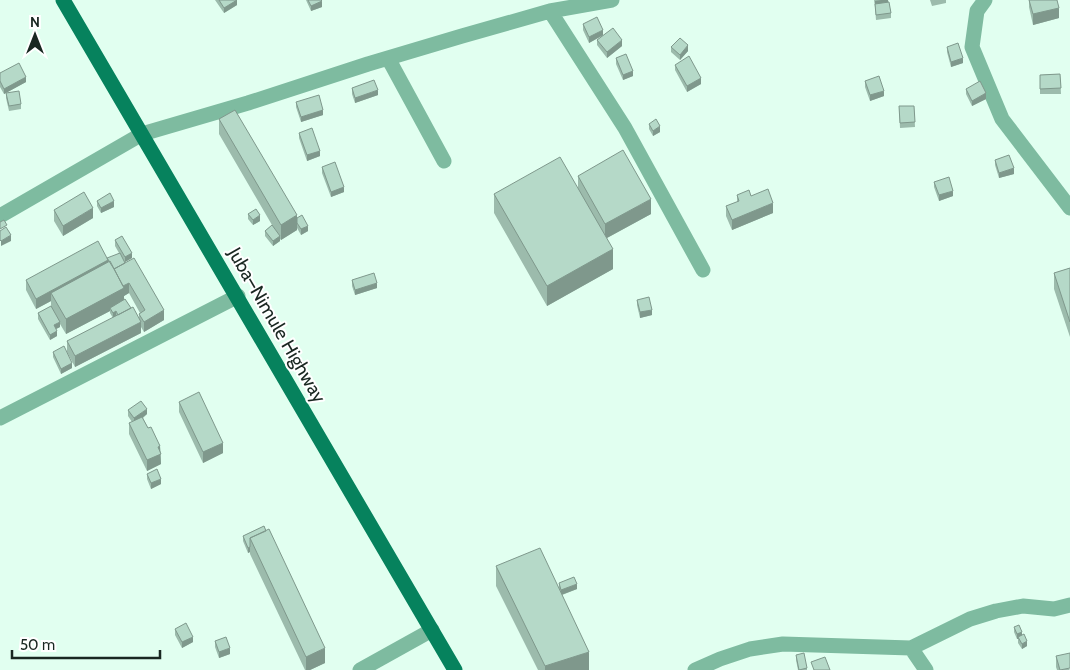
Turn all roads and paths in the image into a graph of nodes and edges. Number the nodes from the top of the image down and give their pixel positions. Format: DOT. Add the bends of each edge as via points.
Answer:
graph roads {
  1 [pos="64,0"];
  2 [pos="612,0"];
  3 [pos="985,0"];
  4 [pos="550,12"];
  5 [pos="388,58"];
  6 [pos="142,134"];
  7 [pos="444,162"];
  8 [pos="1070,208"];
  9 [pos="0,216"];
  10 [pos="703,270"];
  11 [pos="238,296"];
  12 [pos="0,418"];
  13 [pos="1070,605"];
  14 [pos="432,630"];
  15 [pos="911,648"];
  16 [pos="360,670"];
  17 [pos="455,670"];
  18 [pos="695,670"];
  19 [pos="926,670"];
  1 -- 6 [label="main road, Juba–Nimule Highway"];
  2 -- 4 [label="street"];
  3 -- 8 [label="street" via="977,11 972,47 1002,119"];
  4 -- 5 [label="street"];
  4 -- 10 [label="street" via="625,128"];
  5 -- 6 [label="street"];
  5 -- 7 [label="street"];
  6 -- 9 [label="street"];
  6 -- 11 [label="main road, Juba–Nimule Highway"];
  11 -- 12 [label="street"];
  11 -- 14 [label="main road, Juba–Nimule Highway"];
  13 -- 15 [label="street" via="1054,609 1023,606 996,611 970,619"];
  14 -- 16 [label="street"];
  14 -- 17 [label="main road, Juba–Nimule Highway"];
  15 -- 18 [label="street" via="783,644 750,649"];
  15 -- 19 [label="street"];
}
